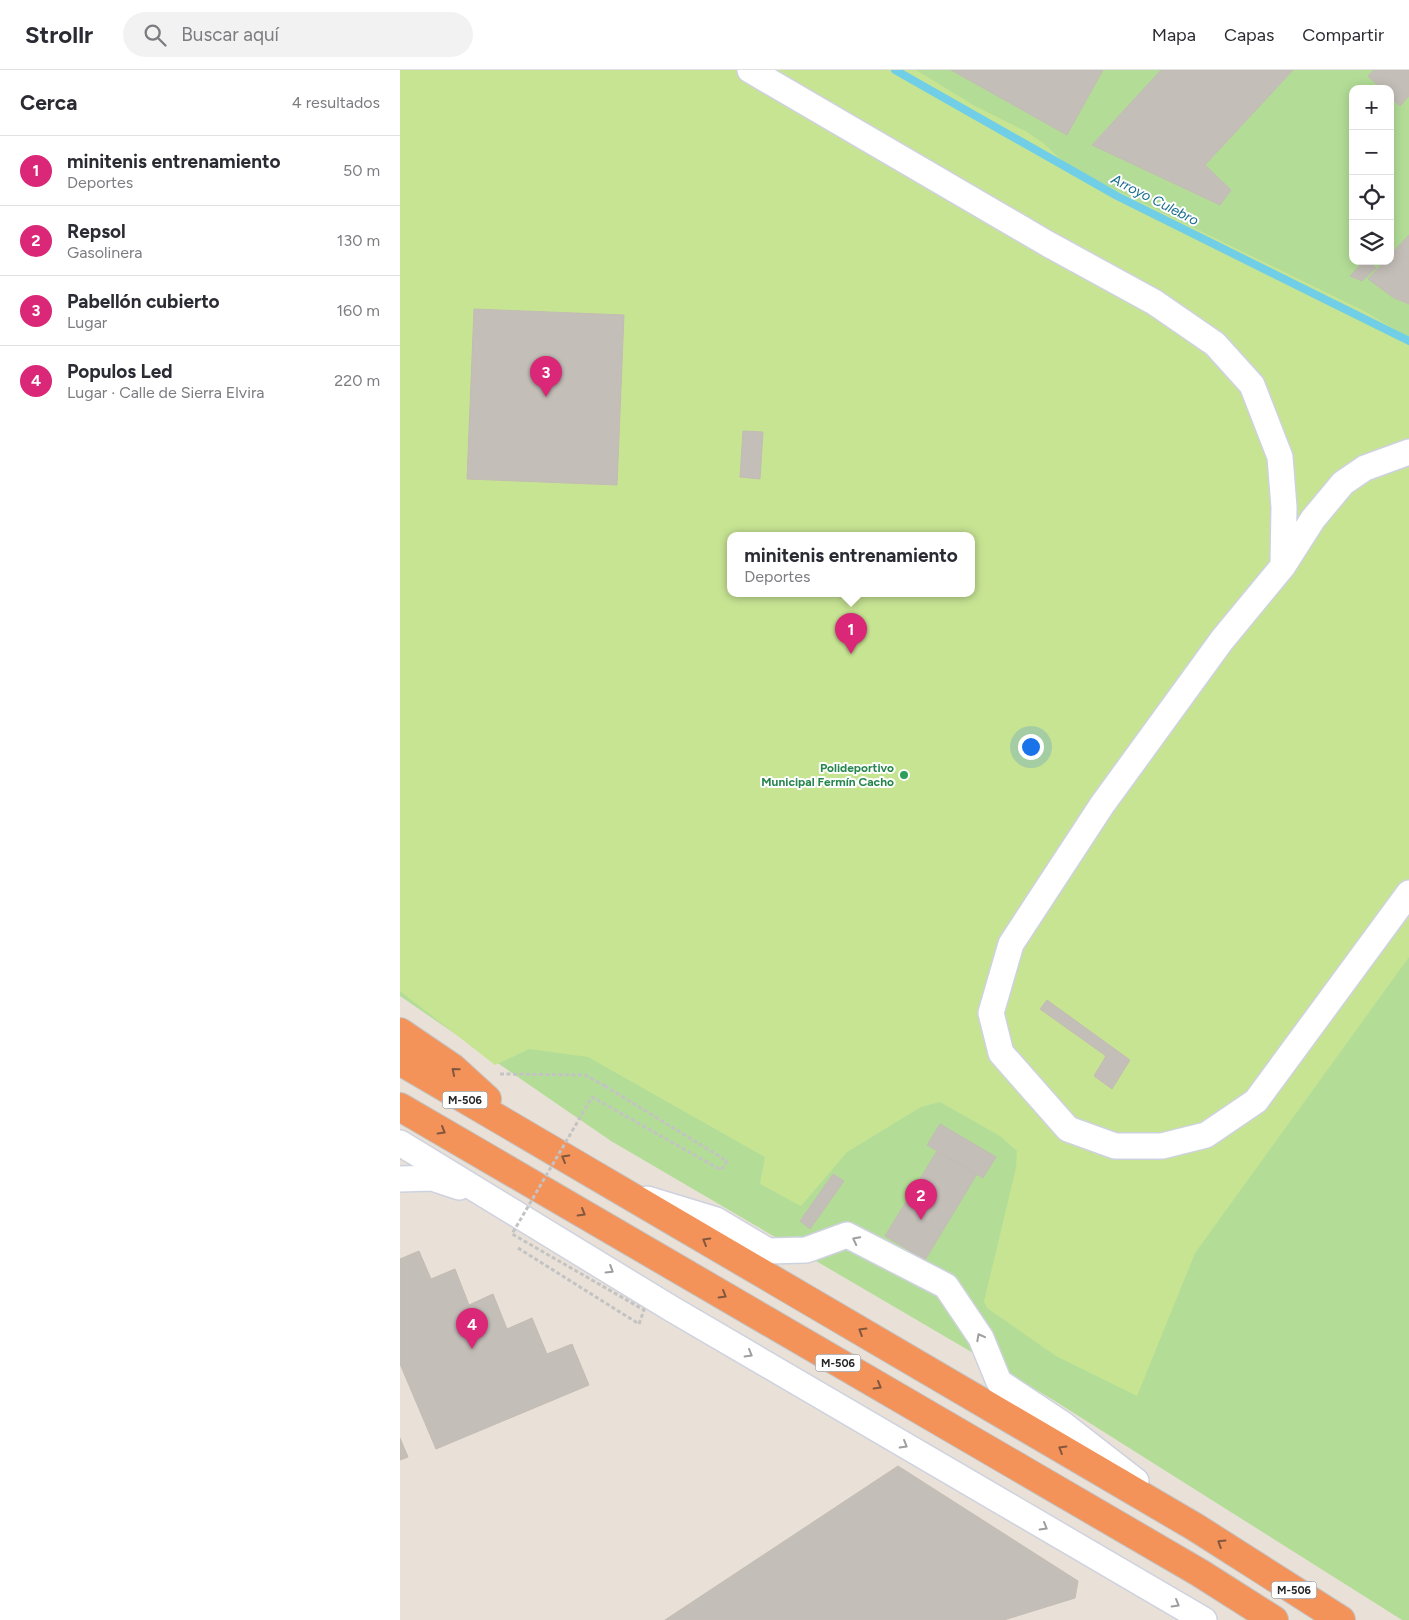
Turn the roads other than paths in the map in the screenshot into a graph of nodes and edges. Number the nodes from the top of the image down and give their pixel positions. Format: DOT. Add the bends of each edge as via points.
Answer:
graph roads {
  1 [pos="750,70"];
  2 [pos="1409,452"];
  3 [pos="1283,566"];
  4 [pos="1409,894"];
  5 [pos="400,1032"];
  6 [pos="400,1061"];
  7 [pos="400,1107"];
  8 [pos="531,1138"];
  9 [pos="400,1143"];
  10 [pos="400,1179"];
  11 [pos="622,1192"];
  12 [pos="494,1198"];
  13 [pos="1195,1527"];
  14 [pos="1204,1620"];
  15 [pos="1274,1620"];
  16 [pos="1341,1620"];
  1 -- 3 [label="street" via="1154,302 1215,344 1252,385 1280,457 1284,508"];
  2 -- 3 [label="street" via="1365,468 1343,483 1313,519"];
  3 -- 4 [label="street" via="1222,640 1108,798 1011,944 991,1013 1001,1053 1068,1129 1115,1146 1162,1146 1206,1135 1256,1101"];
  8 -- 5 [label="highway, one-way" via="452,1068"];
  6 -- 8 [label="highway, M-506"];
  7 -- 15 [label="highway, M-506, one-way" via="1200,1573"];
  11 -- 8 [label="highway, M-506, one-way"];
  9 -- 12 [label="street"];
  10 -- 12 [label="street" via="432,1178"];
  13 -- 11 [label="highway, M-506, one-way"];
  13 -- 11 [label="street, one-way" via="1064,1425 999,1382 981,1338 946,1286 847,1235 806,1250 768,1251 716,1220"];
  12 -- 14 [label="street, one-way" via="672,1309"];
  16 -- 13 [label="highway, M-506, one-way"];
}
